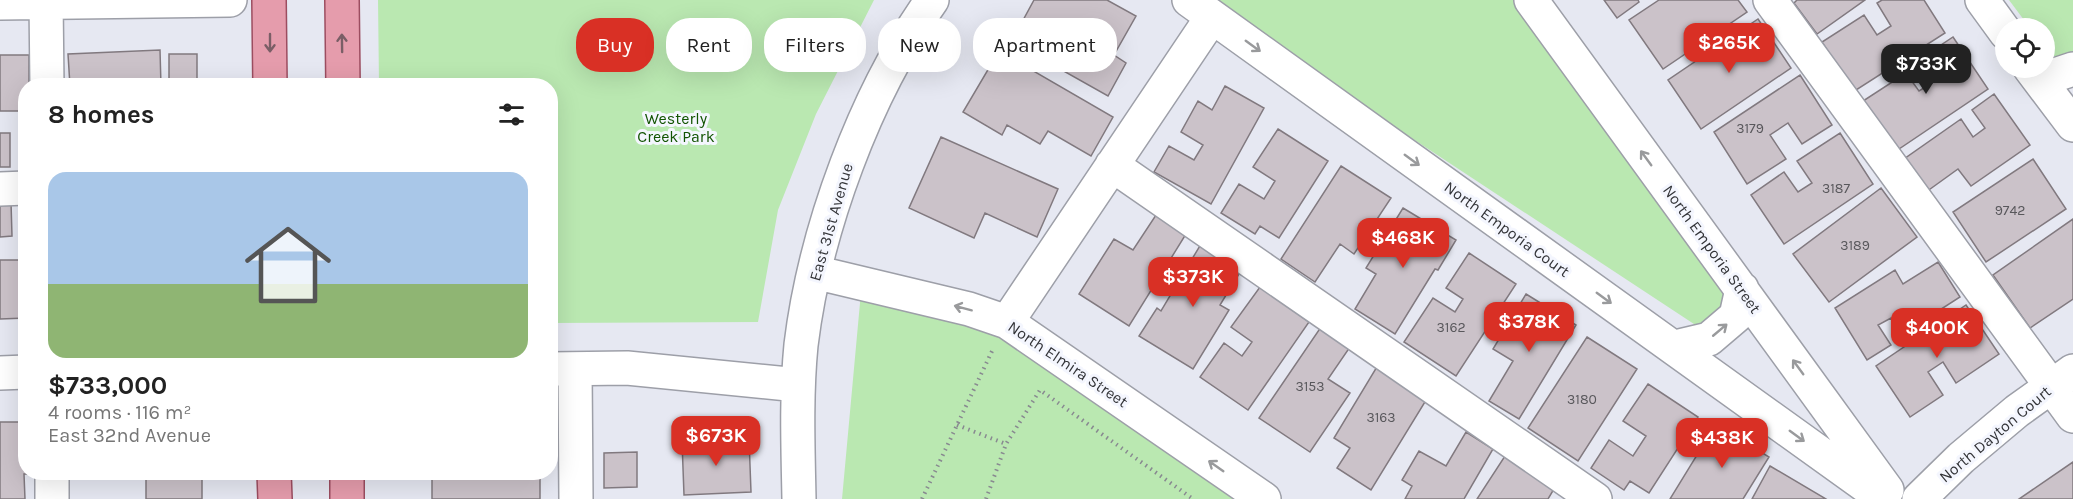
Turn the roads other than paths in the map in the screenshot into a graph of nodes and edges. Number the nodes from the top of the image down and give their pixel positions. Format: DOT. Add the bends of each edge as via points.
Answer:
graph roads {
  1 [pos="230,0"];
  2 [pos="269,0"];
  3 [pos="342,0"];
  4 [pos="932,0"];
  5 [pos="1531,0"];
  6 [pos="1770,0"];
  7 [pos="1982,0"];
  8 [pos="46,1"];
  9 [pos="0,3"];
  10 [pos="1201,8"];
  11 [pos="1995,18"];
  12 [pos="2073,69"];
  13 [pos="2055,71"];
  14 [pos="47,78"];
  15 [pos="270,78"];
  16 [pos="343,78"];
  17 [pos="2038,78"];
  18 [pos="2073,125"];
  19 [pos="1112,165"];
  20 [pos="18,188"];
  21 [pos="0,189"];
  22 [pos="814,272"];
  23 [pos="1742,289"];
  24 [pos="1007,322"];
  25 [pos="1675,347"];
  26 [pos="563,369"];
  27 [pos="18,372"];
  28 [pos="0,373"];
  29 [pos="2062,379"];
  30 [pos="798,385"];
  31 [pos="1827,406"];
  32 [pos="2073,416"];
  33 [pos="1828,458"];
  34 [pos="51,480"];
  35 [pos="274,480"];
  36 [pos="347,480"];
  37 [pos="52,499"];
  38 [pos="275,499"];
  39 [pos="347,499"];
  40 [pos="576,499"];
  41 [pos="799,499"];
  42 [pos="1264,499"];
  43 [pos="1595,499"];
  44 [pos="1884,499"];
  45 [pos="1894,499"];
  46 [pos="1919,499"];
  1 -- 8 [label="street"];
  2 -- 15 [label="main road, one-way"];
  16 -- 3 [label="main road, one-way"];
  4 -- 22 [label="street, East 31st Avenue" via="880,89 850,154"];
  23 -- 5 [label="street, North Emporia Street, one-way"];
  6 -- 29 [label="street"];
  7 -- 11 [label="street"];
  8 -- 9 [label="street"];
  8 -- 14 [label="street"];
  10 -- 19 [label="street"];
  10 -- 25 [label="street, North Emporia Court, one-way"];
  12 -- 13 [label="street"];
  17 -- 18 [label="street"];
  19 -- 24 [label="street"];
  19 -- 43 [label="street"];
  20 -- 21 [label="street"];
  24 -- 22 [label="street, North Elmira Street, one-way" via="969,309"];
  22 -- 30 [label="street, East 31st Avenue"];
  25 -- 23 [label="street, one-way" via="1709,339 1736,316"];
  31 -- 23 [label="street, North Emporia Street, one-way"];
  42 -- 24 [label="street, North Elmira Street, one-way"];
  25 -- 33 [label="street, North Emporia Court, one-way"];
  26 -- 30 [label="street" via="627,368"];
  26 -- 40 [label="street"];
  27 -- 28 [label="street"];
  29 -- 32 [label="street"];
  29 -- 46 [label="street, North Dayton Court" via="2017,411"];
  30 -- 41 [label="street, East 31st Avenue"];
  31 -- 33 [label="street"];
  31 -- 45 [label="street, North Emporia Street"];
  33 -- 44 [label="street, North Emporia Court"];
  34 -- 37 [label="street"];
  35 -- 38 [label="main road"];
  36 -- 39 [label="main road"];
}
